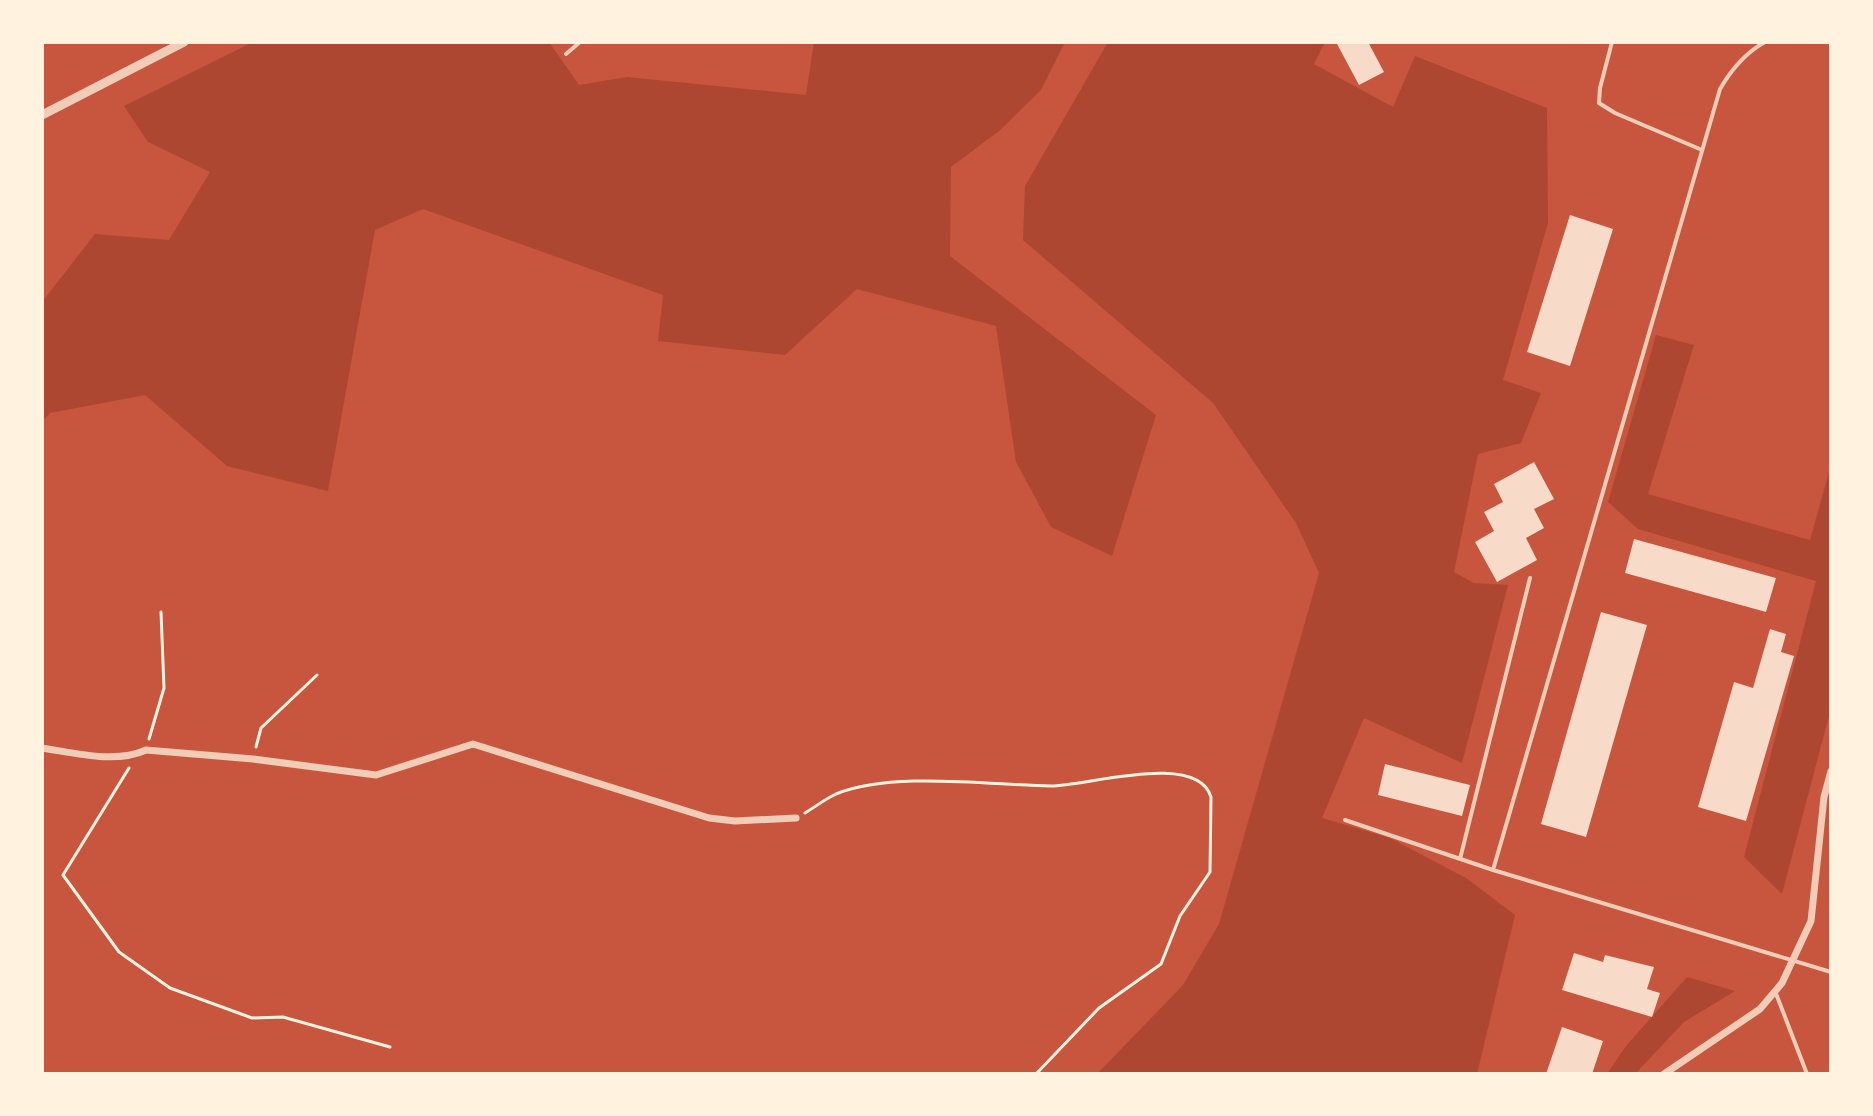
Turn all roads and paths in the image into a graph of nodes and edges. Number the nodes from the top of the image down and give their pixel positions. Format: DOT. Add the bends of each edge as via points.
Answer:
graph roads {
  1 [pos="580,42"];
  2 [pos="1612,42"];
  3 [pos="1765,42"];
  4 [pos="180,43"];
  5 [pos="566,54"];
  6 [pos="42,115"];
  7 [pos="1702,150"];
  8 [pos="1530,578"];
  9 [pos="161,612"];
  10 [pos="317,675"];
  11 [pos="42,748"];
  12 [pos="146,750"];
  13 [pos="137,754"];
  14 [pos="253,759"];
  15 [pos="1831,771"];
  16 [pos="796,818"];
  17 [pos="1345,820"];
  18 [pos="1460,859"];
  19 [pos="1493,870"];
  20 [pos="1793,961"];
  21 [pos="1831,972"];
  22 [pos="1775,991"];
  23 [pos="390,1047"];
  24 [pos="1036,1074"];
  25 [pos="1664,1074"];
  26 [pos="1807,1074"];
  1 -- 5 [label="lane"];
  2 -- 7 [label="lane" via="1599,103"];
  3 -- 7 [label="lane" via="1732,69 1720,89"];
  4 -- 6 [label="street"];
  7 -- 19 [label="lane"];
  8 -- 18 [label="lane"];
  9 -- 12 [label="path" via="164,688"];
  10 -- 14 [label="path" via="261,728"];
  11 -- 13 [label="street" via="105,757"];
  12 -- 13 [label="street"];
  12 -- 14 [label="street"];
  13 -- 23 [label="path" via="63,875 119,952 170,988 252,1018 283,1017"];
  14 -- 16 [label="street" via="376,775 473,744 709,818"];
  15 -- 20 [label="street" via="1811,921"];
  16 -- 24 [label="path" via="836,794 898,783 1052,786 1125,774 1199,779 1208,787 1210,872 1180,916 1161,964 1099,1008"];
  17 -- 18 [label="lane"];
  18 -- 19 [label="lane"];
  19 -- 20 [label="lane"];
  20 -- 21 [label="lane"];
  20 -- 22 [label="street"];
  22 -- 25 [label="street" via="1760,1009"];
  22 -- 26 [label="lane"];
}
